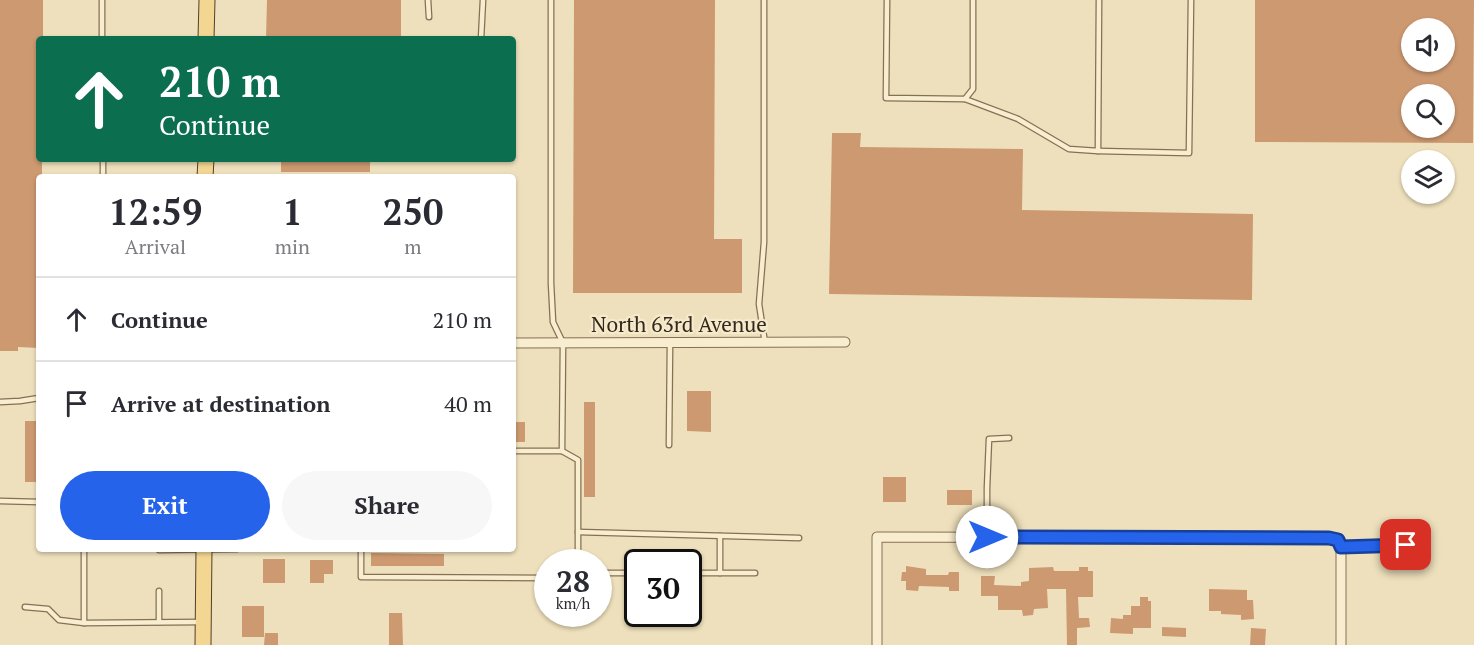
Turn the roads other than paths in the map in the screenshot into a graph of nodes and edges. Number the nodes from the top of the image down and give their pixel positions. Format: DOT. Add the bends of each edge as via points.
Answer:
graph roads {
  1 [pos="102,0"];
  2 [pos="207,0"];
  3 [pos="428,0"];
  4 [pos="483,0"];
  5 [pos="551,0"];
  6 [pos="764,0"];
  7 [pos="887,0"];
  8 [pos="973,0"];
  9 [pos="1098,0"];
  10 [pos="1191,0"];
  11 [pos="429,17"];
  12 [pos="102,36"];
  13 [pos="206,36"];
  14 [pos="482,36"];
  15 [pos="965,99"];
  16 [pos="1098,151"];
  17 [pos="844,342"];
  18 [pos="516,343"];
  19 [pos="563,343"];
  20 [pos="765,343"];
  21 [pos="670,344"];
  22 [pos="36,398"];
  23 [pos="0,402"];
  24 [pos="1009,438"];
  25 [pos="669,445"];
  26 [pos="562,451"];
  27 [pos="516,452"];
  28 [pos="0,501"];
  29 [pos="36,502"];
  30 [pos="578,531"];
  31 [pos="720,536"];
  32 [pos="987,537"];
  33 [pos="799,538"];
  34 [pos="1340,543"];
  35 [pos="1423,545"];
  36 [pos="578,549"];
  37 [pos="84,552"];
  38 [pos="204,552"];
  39 [pos="361,552"];
  40 [pos="702,573"];
  41 [pos="720,573"];
  42 [pos="755,573"];
  43 [pos="534,578"];
  44 [pos="159,591"];
  45 [pos="26,607"];
  46 [pos="159,622"];
  47 [pos="203,622"];
  48 [pos="84,623"];
  49 [pos="203,645"];
  50 [pos="877,645"];
  51 [pos="1341,645"];
  1 -- 12 [label="lane"];
  2 -- 13 [label="main road"];
  3 -- 11 [label="lane"];
  4 -- 14 [label="lane"];
  5 -- 19 [label="lane" via="551,283 553,322"];
  6 -- 20 [label="lane" via="764,242 759,304"];
  7 -- 15 [label="lane" via="886,98"];
  8 -- 15 [label="lane" via="973,89"];
  9 -- 16 [label="lane"];
  10 -- 16 [label="lane" via="1189,153"];
  15 -- 16 [label="lane" via="1018,119 1069,149"];
  17 -- 20 [label="street, North 63rd Avenue"];
  18 -- 19 [label="street, North 63rd Avenue"];
  19 -- 21 [label="street, North 63rd Avenue"];
  19 -- 26 [label="lane"];
  20 -- 21 [label="street, North 63rd Avenue"];
  21 -- 25 [label="lane"];
  22 -- 23 [label="lane"];
  24 -- 32 [label="lane" via="989,439"];
  26 -- 27 [label="lane"];
  26 -- 30 [label="lane" via="578,460"];
  28 -- 29 [label="lane"];
  30 -- 31 [label="lane"];
  30 -- 36 [label="lane"];
  31 -- 33 [label="lane"];
  31 -- 41 [label="lane"];
  32 -- 34 [label="street" via="1329,538"];
  32 -- 50 [label="street" via="877,537"];
  34 -- 35 [label="lane"];
  34 -- 51 [label="street"];
  37 -- 48 [label="lane"];
  38 -- 47 [label="main road"];
  39 -- 43 [label="lane" via="361,577"];
  40 -- 41 [label="lane"];
  41 -- 42 [label="lane"];
  44 -- 46 [label="lane"];
  45 -- 48 [label="lane" via="48,609 59,621"];
  46 -- 47 [label="lane"];
  46 -- 48 [label="lane"];
  47 -- 49 [label="main road"];
}
